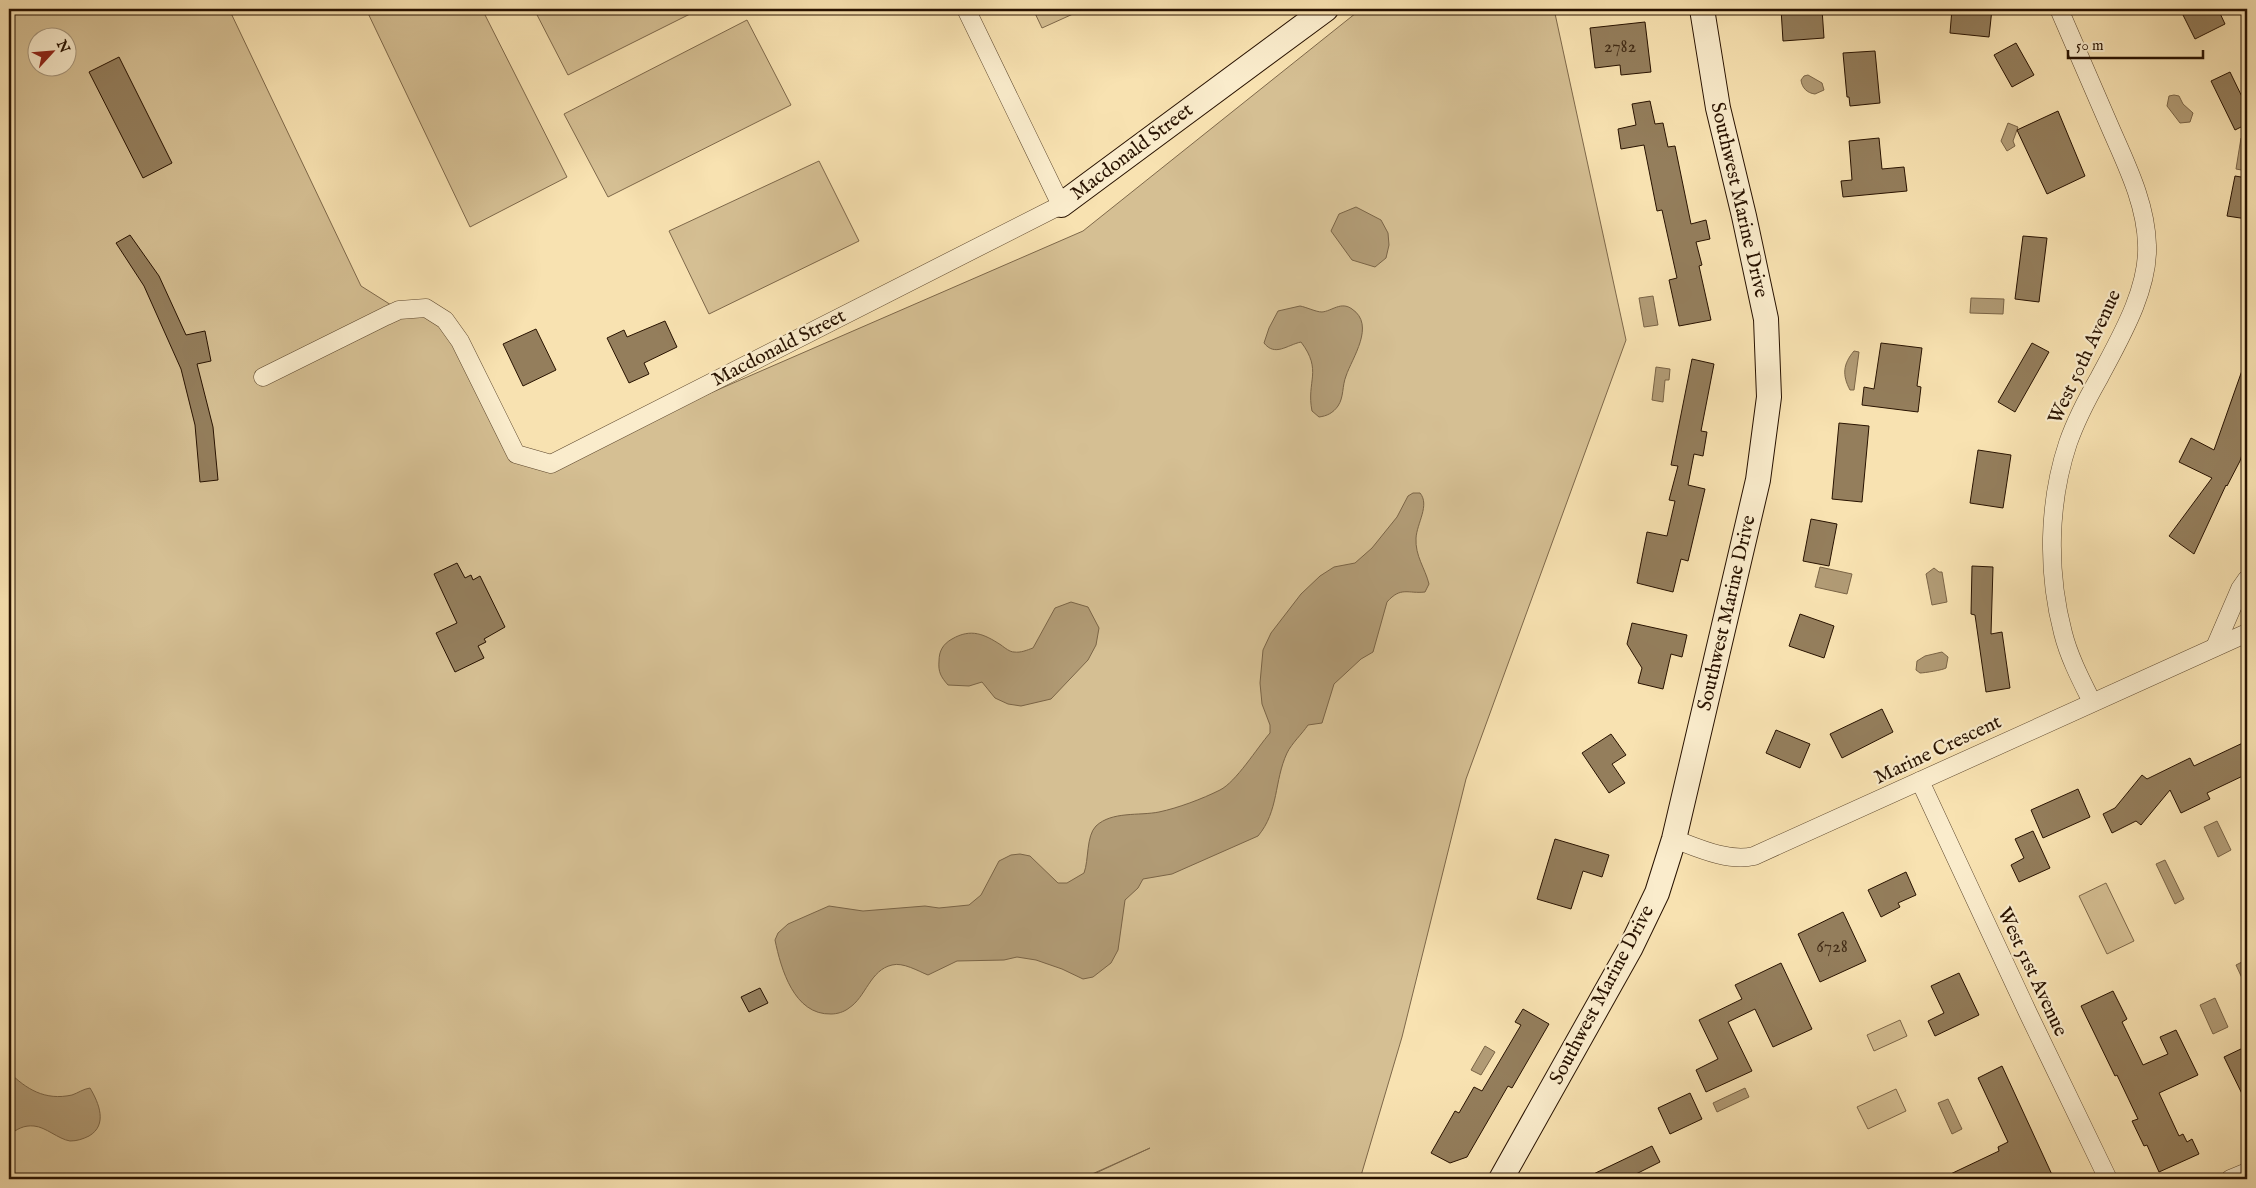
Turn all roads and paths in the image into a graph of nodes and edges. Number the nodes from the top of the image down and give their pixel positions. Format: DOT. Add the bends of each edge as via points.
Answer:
graph roads {
  1 [pos="966,9"];
  2 [pos="1326,9"];
  3 [pos="1702,9"];
  4 [pos="2059,9"];
  5 [pos="1061,205"];
  6 [pos="264,377"];
  7 [pos="2247,579"];
  8 [pos="2247,633"];
  9 [pos="2215,647"];
  10 [pos="2092,702"];
  11 [pos="1920,782"];
  12 [pos="1674,839"];
  13 [pos="2247,1172"];
  14 [pos="1501,1179"];
  15 [pos="2108,1179"];
  16 [pos="2230,1179"];
  1 -- 5 [label="street"];
  2 -- 5 [label="main road, Macdonald Street"];
  3 -- 12 [label="main road, Southwest Marine Drive" via="1718,108 1766,319 1769,397 1758,480"];
  4 -- 10 [label="street, West 50th Avenue" via="2133,182 2144,213 2148,246 2142,281 2128,323 2082,409 2068,443 2052,523 2052,565 2063,634"];
  5 -- 6 [label="street, Macdonald Street" via="551,464 516,454 460,341 445,320 426,308 399,310"];
  7 -- 9 [label="street"];
  8 -- 9 [label="street, Marine Crescent"];
  9 -- 10 [label="street, Marine Crescent"];
  10 -- 11 [label="street, Marine Crescent"];
  11 -- 12 [label="street, Marine Crescent" via="1754,856 1730,856"];
  11 -- 15 [label="street, West 51st Avenue"];
  12 -- 14 [label="main road, Southwest Marine Drive" via="1657,893 1630,949"];
  13 -- 16 [label="street"];
}
